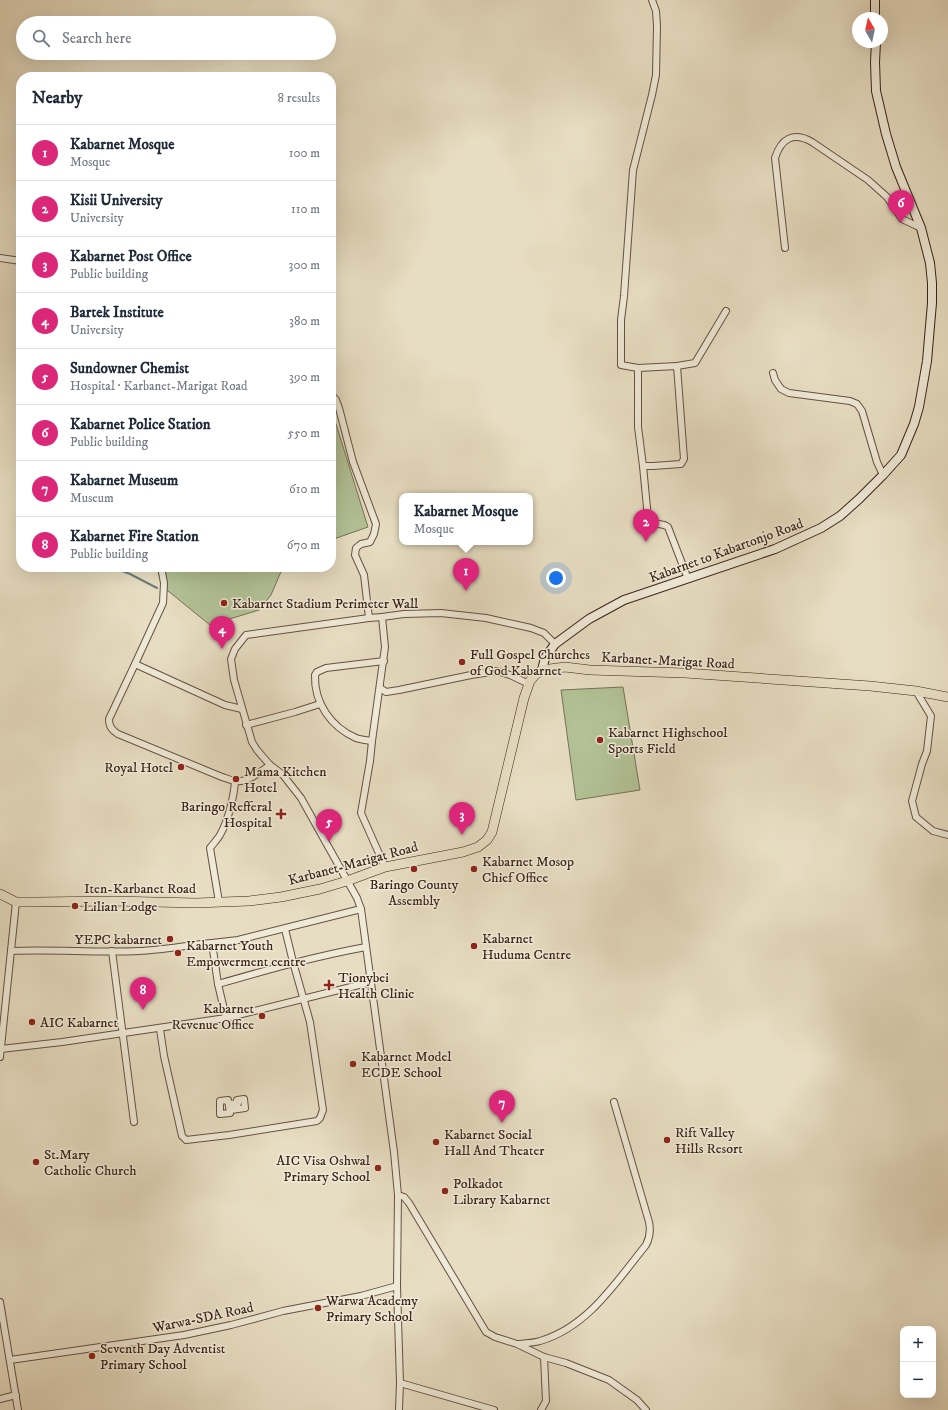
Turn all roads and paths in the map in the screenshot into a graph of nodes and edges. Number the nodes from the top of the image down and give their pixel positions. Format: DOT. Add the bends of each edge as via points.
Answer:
graph roads {
  1 [pos="652,0"];
  2 [pos="875,0"];
  3 [pos="876,12"];
  4 [pos="876,48"];
  5 [pos="921,228"];
  6 [pos="785,248"];
  7 [pos="0,258"];
  8 [pos="16,260"];
  9 [pos="726,311"];
  10 [pos="677,366"];
  11 [pos="638,368"];
  12 [pos="773,373"];
  13 [pos="336,400"];
  14 [pos="643,466"];
  15 [pos="883,476"];
  16 [pos="162,572"];
  17 [pos="688,579"];
  18 [pos="369,618"];
  19 [pos="382,618"];
  20 [pos="555,644"];
  21 [pos="384,661"];
  22 [pos="136,664"];
  23 [pos="542,670"];
  24 [pos="529,684"];
  25 [pos="380,688"];
  26 [pos="916,691"];
  27 [pos="948,698"];
  28 [pos="320,704"];
  29 [pos="242,710"];
  30 [pos="246,725"];
  31 [pos="372,741"];
  32 [pos="270,765"];
  33 [pos="235,781"];
  34 [pos="948,835"];
  35 [pos="385,867"];
  36 [pos="347,881"];
  37 [pos="0,894"];
  38 [pos="281,897"];
  39 [pos="16,902"];
  40 [pos="219,902"];
  41 [pos="362,909"];
  42 [pos="285,929"];
  43 [pos="212,942"];
  44 [pos="366,947"];
  45 [pos="11,950"];
  46 [pos="112,951"];
  47 [pos="293,962"];
  48 [pos="371,982"];
  49 [pos="218,984"];
  50 [pos="304,999"];
  51 [pos="226,1018"];
  52 [pos="160,1029"];
  53 [pos="123,1033"];
  54 [pos="1,1049"];
  55 [pos="0,1056"];
  56 [pos="614,1102"];
  57 [pos="134,1122"];
  58 [pos="398,1195"];
  59 [pos="398,1286"];
  60 [pos="0,1302"];
  61 [pos="517,1344"];
  62 [pos="544,1357"];
  63 [pos="10,1360"];
  64 [pos="400,1383"];
  65 [pos="16,1395"];
  66 [pos="0,1399"];
  67 [pos="18,1410"];
  68 [pos="399,1410"];
  69 [pos="494,1410"];
  70 [pos="541,1410"];
  71 [pos="646,1410"];
  1 -- 11 [label="street" via="657,26 656,75 633,170 621,320 621,365"];
  2 -- 3 [label="main road"];
  4 -- 5 [label="main road, Kabarnet to Kabartonjo Road" via="876,91 886,134 896,167"];
  5 -- 6 [label="street" via="902,219 887,197 868,180 812,142 798,136 783,143 775,158"];
  5 -- 15 [label="main road, Kabarnet to Kabartonjo Road" via="932,283 927,361 914,424 901,455"];
  7 -- 8 [label="street"];
  9 -- 10 [label="street" via="695,363"];
  10 -- 11 [label="street"];
  10 -- 14 [label="street" via="683,462"];
  11 -- 14 [label="street" via="638,427"];
  12 -- 15 [label="street" via="781,389 789,393 857,404 862,410"];
  13 -- 18 [label="street" via="353,462 376,524 370,542 356,548 355,555 364,575"];
  14 -- 17 [label="street" via="648,518 655,524 668,527"];
  15 -- 17 [label="main road, Kabarnet to Kabartonjo Road" via="840,516 821,528 775,549"];
  16 -- 22 [label="street" via="163,603"];
  17 -- 20 [label="main road, Kabarnet to Kabartonjo Road" via="624,600 590,619"];
  18 -- 19 [label="street"];
  18 -- 29 [label="street" via="246,635 234,648 231,659"];
  19 -- 20 [label="street" via="441,612 486,618 531,628 544,633"];
  19 -- 21 [label="street" via="386,647"];
  20 -- 23 [label="main road, Kabarnet to Kabartonjo Road" via="545,658"];
  21 -- 25 [label="street"];
  21 -- 28 [label="street" via="326,668 317,672 314,679"];
  22 -- 29 [label="street" via="224,705"];
  22 -- 33 [label="street" via="109,719 112,729 118,734"];
  23 -- 24 [label="main road, Karbanet-Marigat Road"];
  23 -- 26 [label="main road, Karbanet-Marigat Road" via="565,667"];
  24 -- 25 [label="street" via="497,671 386,692"];
  24 -- 35 [label="main road, Karbanet-Marigat Road" via="492,832 487,840 478,847 463,852"];
  25 -- 31 [label="street"];
  26 -- 27 [label="main road, Karbanet-Marigat Road"];
  26 -- 34 [label="street" via="931,716 927,751 912,801 913,806 916,817 933,831"];
  28 -- 30 [label="street"];
  28 -- 31 [label="street" via="338,728 358,739"];
  29 -- 30 [label="street"];
  30 -- 32 [label="street" via="256,750"];
  31 -- 35 [label="street" via="361,813"];
  32 -- 33 [label="street" via="257,775"];
  32 -- 36 [label="street" via="283,775 301,798"];
  33 -- 40 [label="street" via="235,793 225,823 210,848"];
  35 -- 36 [label="main road, Karbanet-Marigat Road"];
  36 -- 38 [label="main road, Karbanet-Marigat Road"];
  36 -- 41 [label="street"];
  37 -- 39 [label="main road, Iten-Karbanet Road"];
  38 -- 40 [label="main road, Iten-Karbanet Road"];
  39 -- 40 [label="main road, Iten-Karbanet Road"];
  39 -- 45 [label="street"];
  41 -- 42 [label="street"];
  41 -- 44 [label="street"];
  42 -- 43 [label="street" via="238,940"];
  42 -- 47 [label="street"];
  43 -- 46 [label="street" via="140,951"];
  43 -- 49 [label="street"];
  44 -- 47 [label="street"];
  44 -- 48 [label="street"];
  45 -- 46 [label="street"];
  45 -- 54 [label="street"];
  46 -- 53 [label="street"];
  47 -- 49 [label="street"];
  47 -- 50 [label="street"];
  48 -- 50 [label="street"];
  48 -- 58 [label="street"];
  49 -- 51 [label="street"];
  50 -- 51 [label="street"];
  50 -- 52 [label="street" via="310,1022 323,1110 320,1118 310,1123 186,1140 182,1136 171,1093"];
  51 -- 52 [label="street"];
  52 -- 53 [label="street"];
  53 -- 54 [label="street"];
  53 -- 57 [label="street"];
  54 -- 55 [label="street"];
  56 -- 61 [label="street" via="647,1214 650,1238 599,1304 583,1319 539,1342"];
  58 -- 59 [label="street"];
  58 -- 61 [label="street" via="409,1203 486,1332"];
  59 -- 63 [label="street, Warwa-SDA Road" via="184,1335"];
  59 -- 64 [label="street"];
  60 -- 63 [label="street"];
  61 -- 62 [label="street"];
  62 -- 70 [label="street" via="546,1401"];
  62 -- 71 [label="street" via="609,1380 637,1400"];
  63 -- 65 [label="street"];
  64 -- 68 [label="street"];
  64 -- 69 [label="street"];
  65 -- 66 [label="street"];
  65 -- 67 [label="street"];
}
